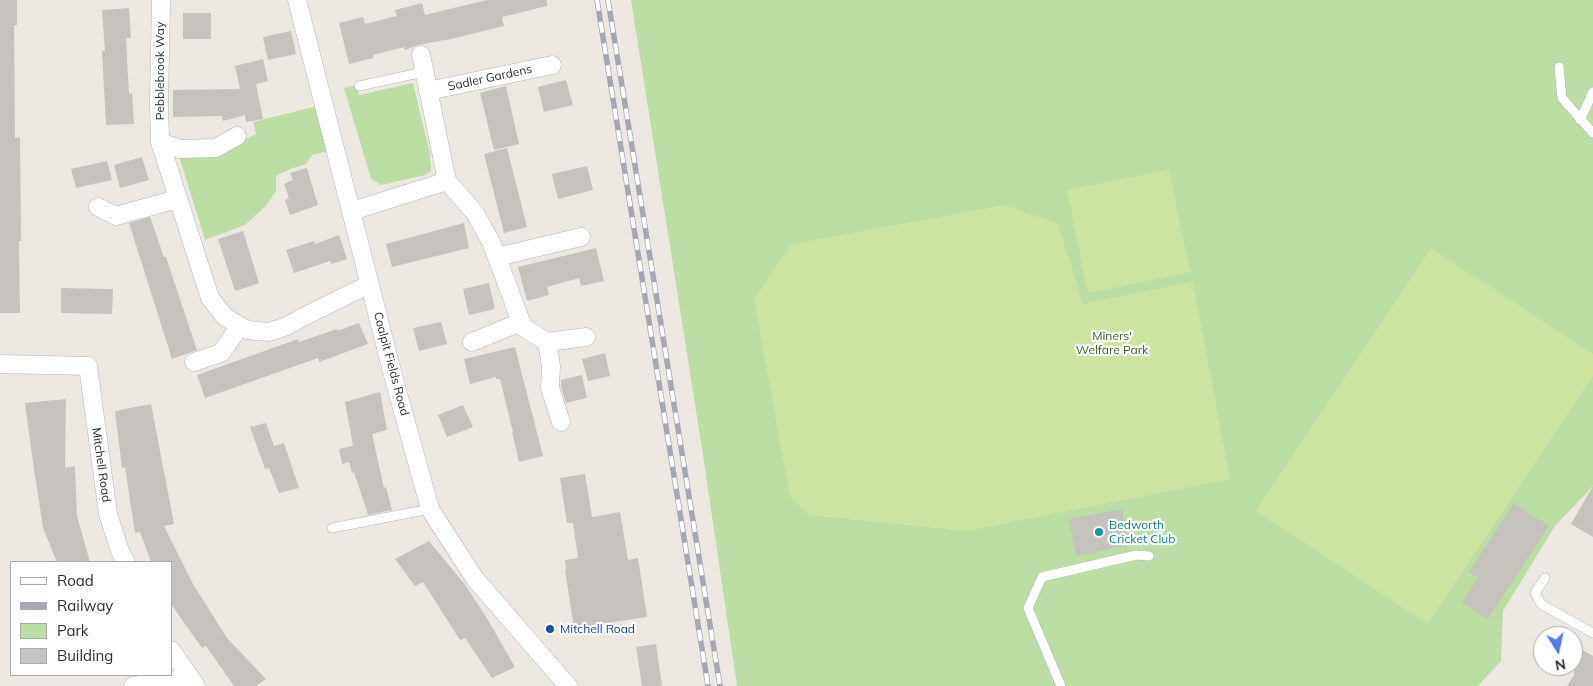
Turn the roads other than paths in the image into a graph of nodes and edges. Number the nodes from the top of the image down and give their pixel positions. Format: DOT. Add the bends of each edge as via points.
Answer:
graph roads {
  1 [pos="161,0"];
  2 [pos="297,0"];
  3 [pos="421,54"];
  4 [pos="552,65"];
  5 [pos="1559,67"];
  6 [pos="424,72"];
  7 [pos="359,86"];
  8 [pos="428,91"];
  9 [pos="1593,92"];
  10 [pos="1580,120"];
  11 [pos="1593,133"];
  12 [pos="237,136"];
  13 [pos="160,142"];
  14 [pos="447,181"];
  15 [pos="177,199"];
  16 [pos="98,207"];
  17 [pos="352,212"];
  18 [pos="581,237"];
  19 [pos="497,257"];
  20 [pos="370,284"];
  21 [pos="521,322"];
  22 [pos="240,326"];
  23 [pos="586,337"];
  24 [pos="472,342"];
  25 [pos="547,342"];
  26 [pos="194,362"];
  27 [pos="0,364"];
  28 [pos="561,422"];
  29 [pos="430,509"];
  30 [pos="332,528"];
  31 [pos="1149,556"];
  32 [pos="125,561"];
  33 [pos="1544,578"];
  34 [pos="1593,633"];
  35 [pos="172,651"];
  36 [pos="193,682"];
  37 [pos="133,686"];
  38 [pos="568,686"];
  39 [pos="1062,686"];
  1 -- 13 [label="street, Pebblebrook Way"];
  2 -- 17 [label="street, Coalpit Fields Road"];
  3 -- 6 [label="street"];
  4 -- 8 [label="street, Sadler Gardens"];
  5 -- 10 [label="lane" via="1562,98"];
  6 -- 7 [label="lane"];
  6 -- 8 [label="street"];
  8 -- 14 [label="street"];
  9 -- 10 [label="lane"];
  10 -- 11 [label="lane"];
  12 -- 13 [label="street" via="216,148 180,149"];
  13 -- 15 [label="street, Pebblebrook Way"];
  14 -- 17 [label="street"];
  14 -- 19 [label="street" via="475,213"];
  15 -- 16 [label="street" via="116,216"];
  15 -- 22 [label="street, Pebblebrook Way" via="210,298 225,317"];
  17 -- 20 [label="street, Coalpit Fields Road"];
  18 -- 19 [label="street"];
  19 -- 21 [label="street"];
  20 -- 22 [label="street, Pebblebrook Way" via="269,332"];
  20 -- 29 [label="street, Coalpit Fields Road"];
  21 -- 24 [label="street"];
  21 -- 25 [label="street" via="523,327"];
  22 -- 26 [label="street" via="221,353"];
  23 -- 25 [label="street"];
  25 -- 28 [label="street" via="550,388"];
  27 -- 32 [label="street, Mitchell Road" via="88,366 108,514"];
  29 -- 30 [label="lane"];
  29 -- 38 [label="street, Coalpit Fields Road" via="474,579"];
  31 -- 39 [label="lane" via="1136,555 1042,577 1028,608"];
  33 -- 34 [label="lane" via="1535,593 1541,604"];
  35 -- 36 [label="street"];
  36 -- 37 [label="street"];
}
